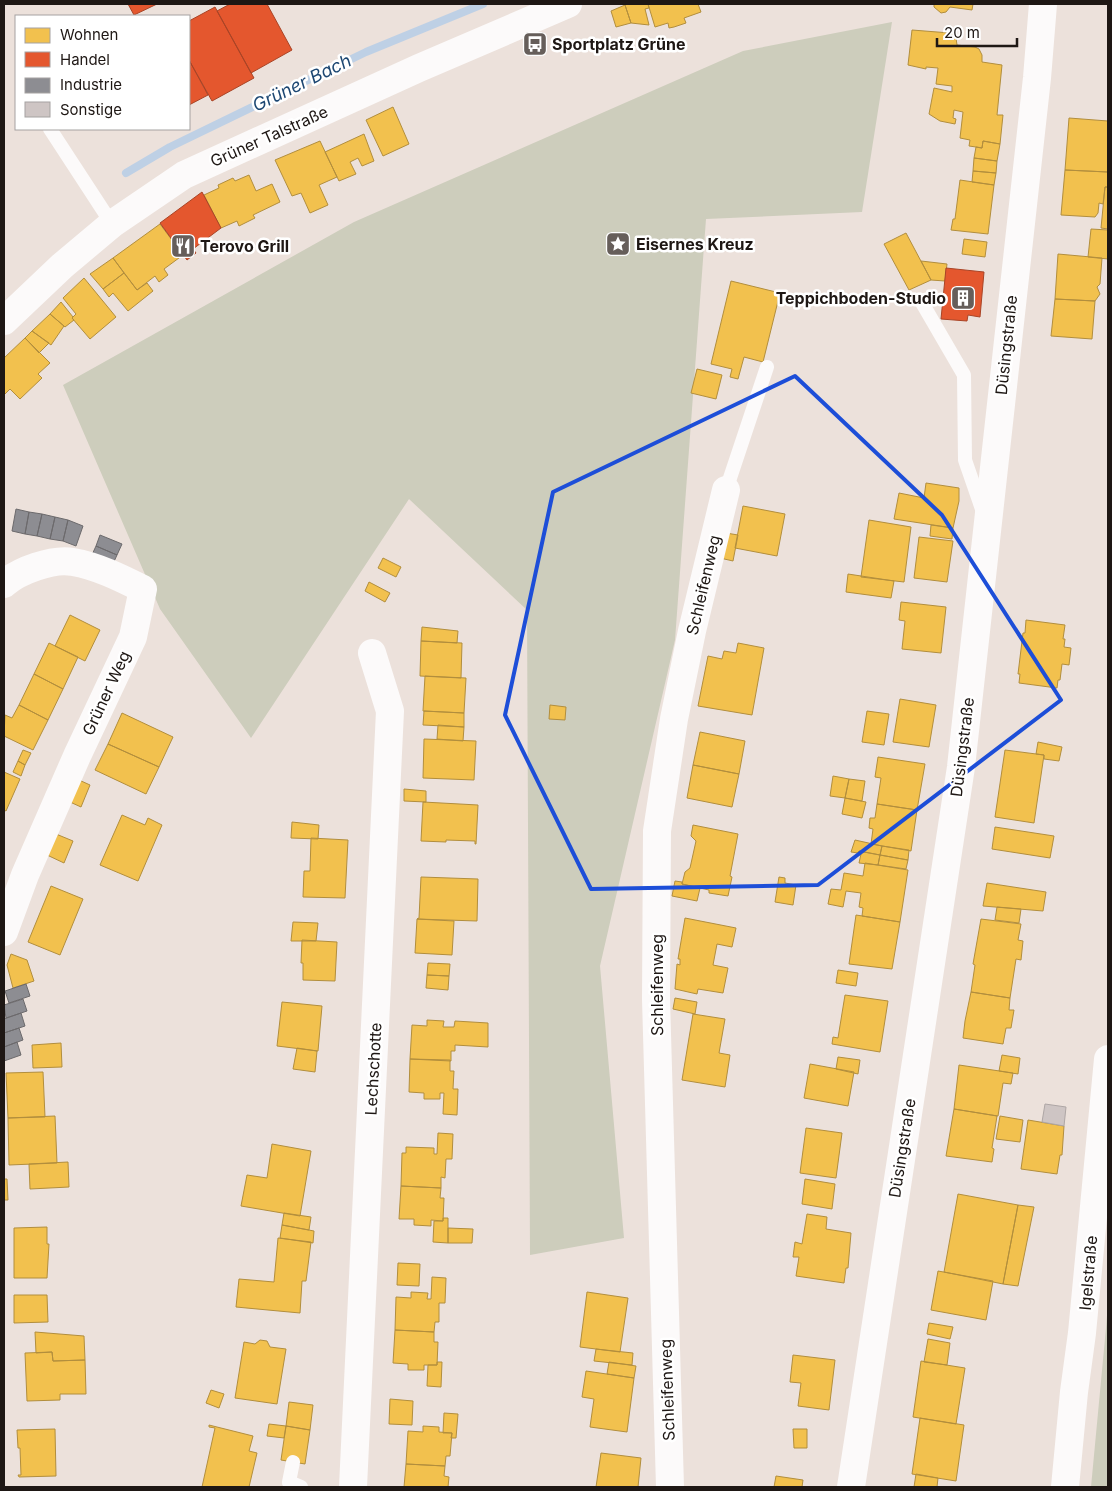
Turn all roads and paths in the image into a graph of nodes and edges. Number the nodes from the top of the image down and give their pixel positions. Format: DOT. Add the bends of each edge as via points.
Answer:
graph roads {
  1 [pos="568,4"];
  2 [pos="1043,4"];
  3 [pos="51,130"];
  4 [pos="112,224"];
  5 [pos="921,301"];
  6 [pos="4,321"];
  7 [pos="767,367"];
  8 [pos="726,490"];
  9 [pos="987,525"];
  10 [pos="4,584"];
  11 [pos="372,653"];
  12 [pos="4,932"];
  13 [pos="1108,1059"];
  14 [pos="293,1462"];
  15 [pos="301,1487"];
  16 [pos="353,1487"];
  17 [pos="670,1487"];
  18 [pos="851,1487"];
  19 [pos="1065,1487"];
  1 -- 4 [label="main road, Grüner Talstraße" via="184,175"];
  2 -- 9 [label="main road, Düsingstraße"];
  3 -- 4 [label="lane"];
  4 -- 6 [label="main road, Grüner Talstraße"];
  5 -- 9 [label="lane" via="964,375 965,460"];
  7 -- 8 [label="lane"];
  8 -- 17 [label="main road, Schleifenweg" via="674,719 657,832 656,999"];
  9 -- 18 [label="main road, Düsingstraße" via="961,767"];
  10 -- 12 [label="main road, Grüner Weg" via="41,566 72,562 117,576 143,589 133,636 76,756"];
  11 -- 16 [label="main road, Lechschotte" via="390,711"];
  13 -- 19 [label="main road, Igelstraße"];
  14 -- 15 [label="lane" via="289,1482"];
}
